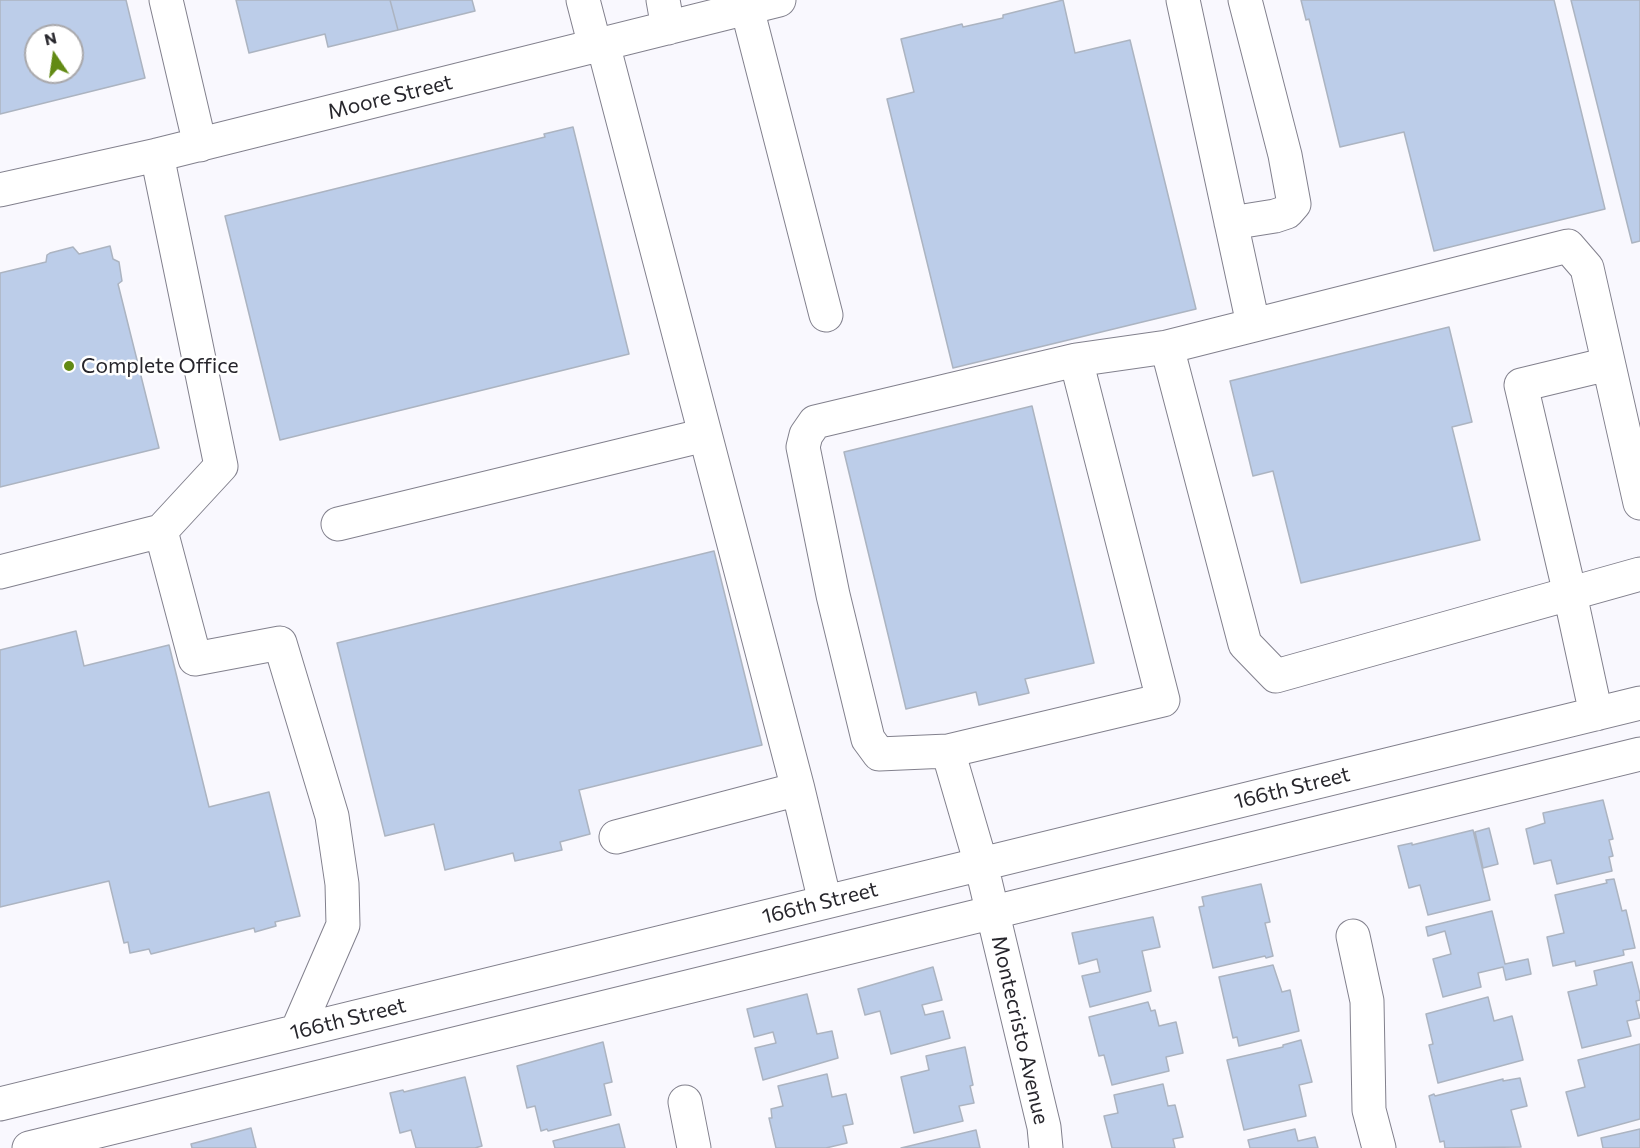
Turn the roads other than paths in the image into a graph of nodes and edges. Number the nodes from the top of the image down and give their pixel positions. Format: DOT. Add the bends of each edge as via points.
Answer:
graph roads {
  1 [pos="166,0"];
  2 [pos="583,0"];
  3 [pos="779,0"];
  4 [pos="1245,0"];
  5 [pos="1188,1"];
  6 [pos="747,8"];
  7 [pos="665,14"];
  8 [pos="599,45"];
  9 [pos="200,144"];
  10 [pos="157,155"];
  11 [pos="0,190"];
  12 [pos="1231,223"];
  13 [pos="826,315"];
  14 [pos="1253,324"];
  15 [pos="1167,347"];
  16 [pos="1076,360"];
  17 [pos="1608,364"];
  18 [pos="705,435"];
  19 [pos="1640,503"];
  20 [pos="338,524"];
  21 [pos="160,531"];
  22 [pos="0,572"];
  23 [pos="1640,574"];
  24 [pos="1570,594"];
  25 [pos="1640,703"];
  26 [pos="1596,714"];
  27 [pos="948,751"];
  28 [pos="1640,754"];
  29 [pos="798,789"];
  30 [pos="616,837"];
  31 [pos="981,864"];
  32 [pos="825,902"];
  33 [pos="993,912"];
  34 [pos="1353,936"];
  35 [pos="297,1031"];
  36 [pos="686,1102"];
  37 [pos="0,1104"];
  38 [pos="29,1148"];
  39 [pos="694,1148"];
  40 [pos="1046,1148"];
  41 [pos="1379,1148"];
  1 -- 9 [label="street"];
  2 -- 8 [label="street"];
  3 -- 6 [label="street, Moore Street"];
  4 -- 12 [label="street" via="1294,204 1281,214"];
  5 -- 12 [label="street"];
  6 -- 7 [label="street, Moore Street"];
  6 -- 13 [label="street"];
  7 -- 8 [label="street, Moore Street"];
  8 -- 9 [label="street, Moore Street"];
  8 -- 18 [label="street"];
  9 -- 10 [label="street, Moore Street"];
  10 -- 11 [label="street, Moore Street"];
  10 -- 21 [label="street" via="221,466"];
  12 -- 14 [label="street"];
  14 -- 15 [label="street"];
  14 -- 17 [label="street" via="1568,246 1587,268"];
  15 -- 16 [label="street"];
  15 -- 24 [label="street" via="1245,644 1276,676"];
  16 -- 27 [label="street" via="1162,700"];
  16 -- 27 [label="street" via="815,422 806,435 803,447 868,739 879,754"];
  17 -- 19 [label="street"];
  17 -- 24 [label="street" via="1521,385"];
  18 -- 20 [label="street"];
  18 -- 29 [label="street"];
  21 -- 22 [label="street"];
  21 -- 35 [label="street" via="195,659 280,643 332,816 344,925"];
  23 -- 24 [label="street"];
  24 -- 26 [label="street"];
  25 -- 26 [label="street, 166th Street"];
  26 -- 31 [label="street, 166th Street"];
  27 -- 31 [label="street, Montecristo Avenue"];
  28 -- 33 [label="street"];
  29 -- 30 [label="street"];
  29 -- 32 [label="street"];
  31 -- 32 [label="street, 166th Street"];
  31 -- 33 [label="street, Montecristo Avenue"];
  32 -- 35 [label="street, 166th Street"];
  33 -- 38 [label="street"];
  33 -- 40 [label="street, Montecristo Avenue"];
  34 -- 41 [label="street" via="1367,1001 1369,1110"];
  35 -- 37 [label="street, 166th Street"];
  36 -- 39 [label="street"];
}
